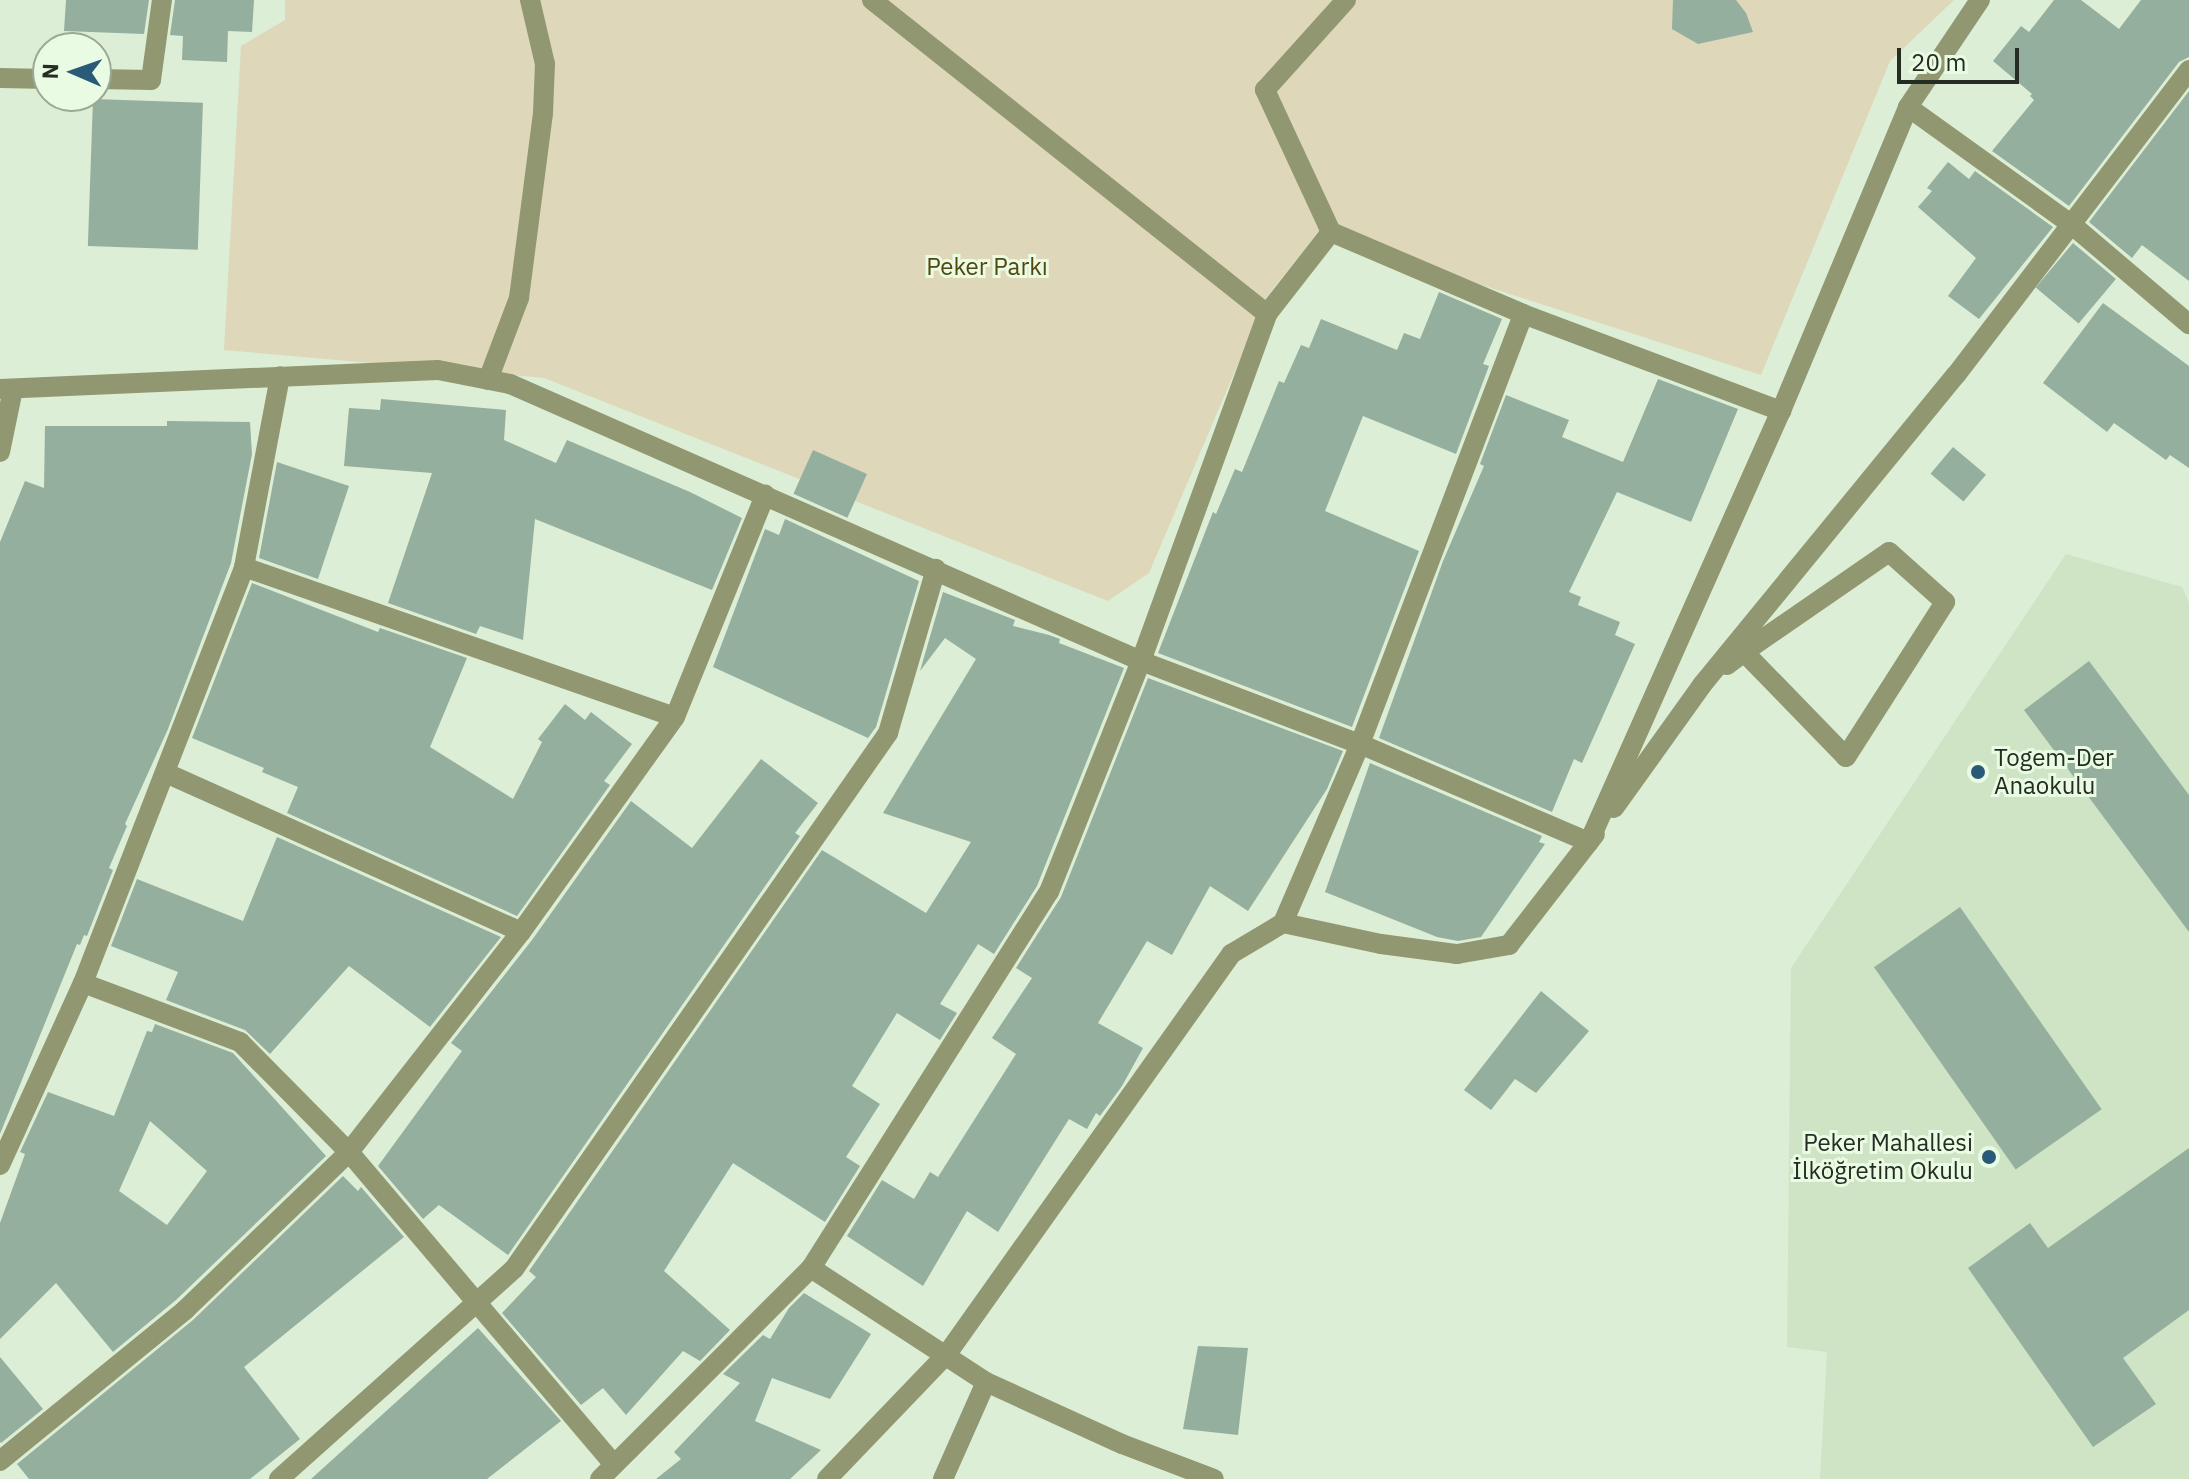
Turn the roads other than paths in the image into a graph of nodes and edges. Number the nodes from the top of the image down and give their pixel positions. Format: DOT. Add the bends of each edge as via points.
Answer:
graph roads {
  1 [pos="162,0"];
  2 [pos="530,0"];
  3 [pos="872,0"];
  4 [pos="1346,0"];
  5 [pos="1980,0"];
  6 [pos="2189,70"];
  7 [pos="0,78"];
  8 [pos="32,79"];
  9 [pos="112,79"];
  10 [pos="1908,107"];
  11 [pos="2071,224"];
  12 [pos="1331,232"];
  13 [pos="1267,314"];
  14 [pos="1523,314"];
  15 [pos="2189,324"];
  16 [pos="280,376"];
  17 [pos="488,380"];
  18 [pos="6,389"];
  19 [pos="1781,411"];
  20 [pos="0,452"];
  21 [pos="765,495"];
  22 [pos="244,567"];
  23 [pos="936,569"];
  24 [pos="1744,652"];
  25 [pos="1141,661"];
  26 [pos="1702,685"];
  27 [pos="675,717"];
  28 [pos="1360,744"];
  29 [pos="166,773"];
  30 [pos="1589,842"];
  31 [pos="1283,923"];
  32 [pos="521,932"];
  33 [pos="83,983"];
  34 [pos="349,1152"];
  35 [pos="0,1165"];
  36 [pos="811,1268"];
  37 [pos="477,1305"];
  38 [pos="947,1354"];
  39 [pos="986,1382"];
  40 [pos="0,1464"];
  41 [pos="607,1472"];
  42 [pos="10,1479"];
  43 [pos="279,1479"];
  44 [pos="827,1479"];
  45 [pos="943,1479"];
  46 [pos="1214,1479"];
  1 -- 9 [label="street" via="151,80"];
  2 -- 17 [label="street" via="545,64 542,125 519,298"];
  3 -- 13 [label="street"];
  4 -- 12 [label="street" via="1265,90"];
  5 -- 10 [label="street"];
  6 -- 11 [label="street"];
  7 -- 8 [label="street"];
  10 -- 11 [label="street"];
  10 -- 19 [label="street"];
  11 -- 15 [label="street"];
  11 -- 26 [label="street" via="1956,375"];
  12 -- 13 [label="street"];
  12 -- 14 [label="street"];
  13 -- 25 [label="street"];
  14 -- 19 [label="street"];
  14 -- 28 [label="street"];
  16 -- 17 [label="street" via="438,370"];
  16 -- 18 [label="street"];
  16 -- 22 [label="street"];
  17 -- 21 [label="street" via="510,384"];
  18 -- 20 [label="street"];
  19 -- 30 [label="street"];
  21 -- 23 [label="street"];
  21 -- 27 [label="street"];
  22 -- 27 [label="street"];
  22 -- 29 [label="street"];
  23 -- 25 [label="street"];
  23 -- 37 [label="street" via="888,733 514,1269"];
  24 -- 24 [label="street" via="1846,757 1945,602 1889,552"];
  24 -- 26 [label="street"];
  25 -- 28 [label="street"];
  25 -- 36 [label="street" via="1049,892"];
  26 -- 30 [label="street"];
  27 -- 32 [label="street"];
  28 -- 30 [label="street"];
  28 -- 31 [label="street"];
  29 -- 32 [label="street"];
  29 -- 33 [label="street"];
  30 -- 31 [label="street" via="1509,945 1457,954"];
  31 -- 38 [label="street" via="1231,954"];
  32 -- 34 [label="street"];
  33 -- 34 [label="street" via="240,1042"];
  33 -- 35 [label="street"];
  34 -- 37 [label="street"];
  34 -- 40 [label="street" via="185,1310"];
  36 -- 38 [label="street"];
  36 -- 41 [label="street"];
  37 -- 41 [label="street"];
  37 -- 43 [label="street"];
  38 -- 39 [label="street"];
  38 -- 44 [label="street"];
  39 -- 45 [label="street"];
  39 -- 46 [label="street"];
  40 -- 42 [label="street"];
}
